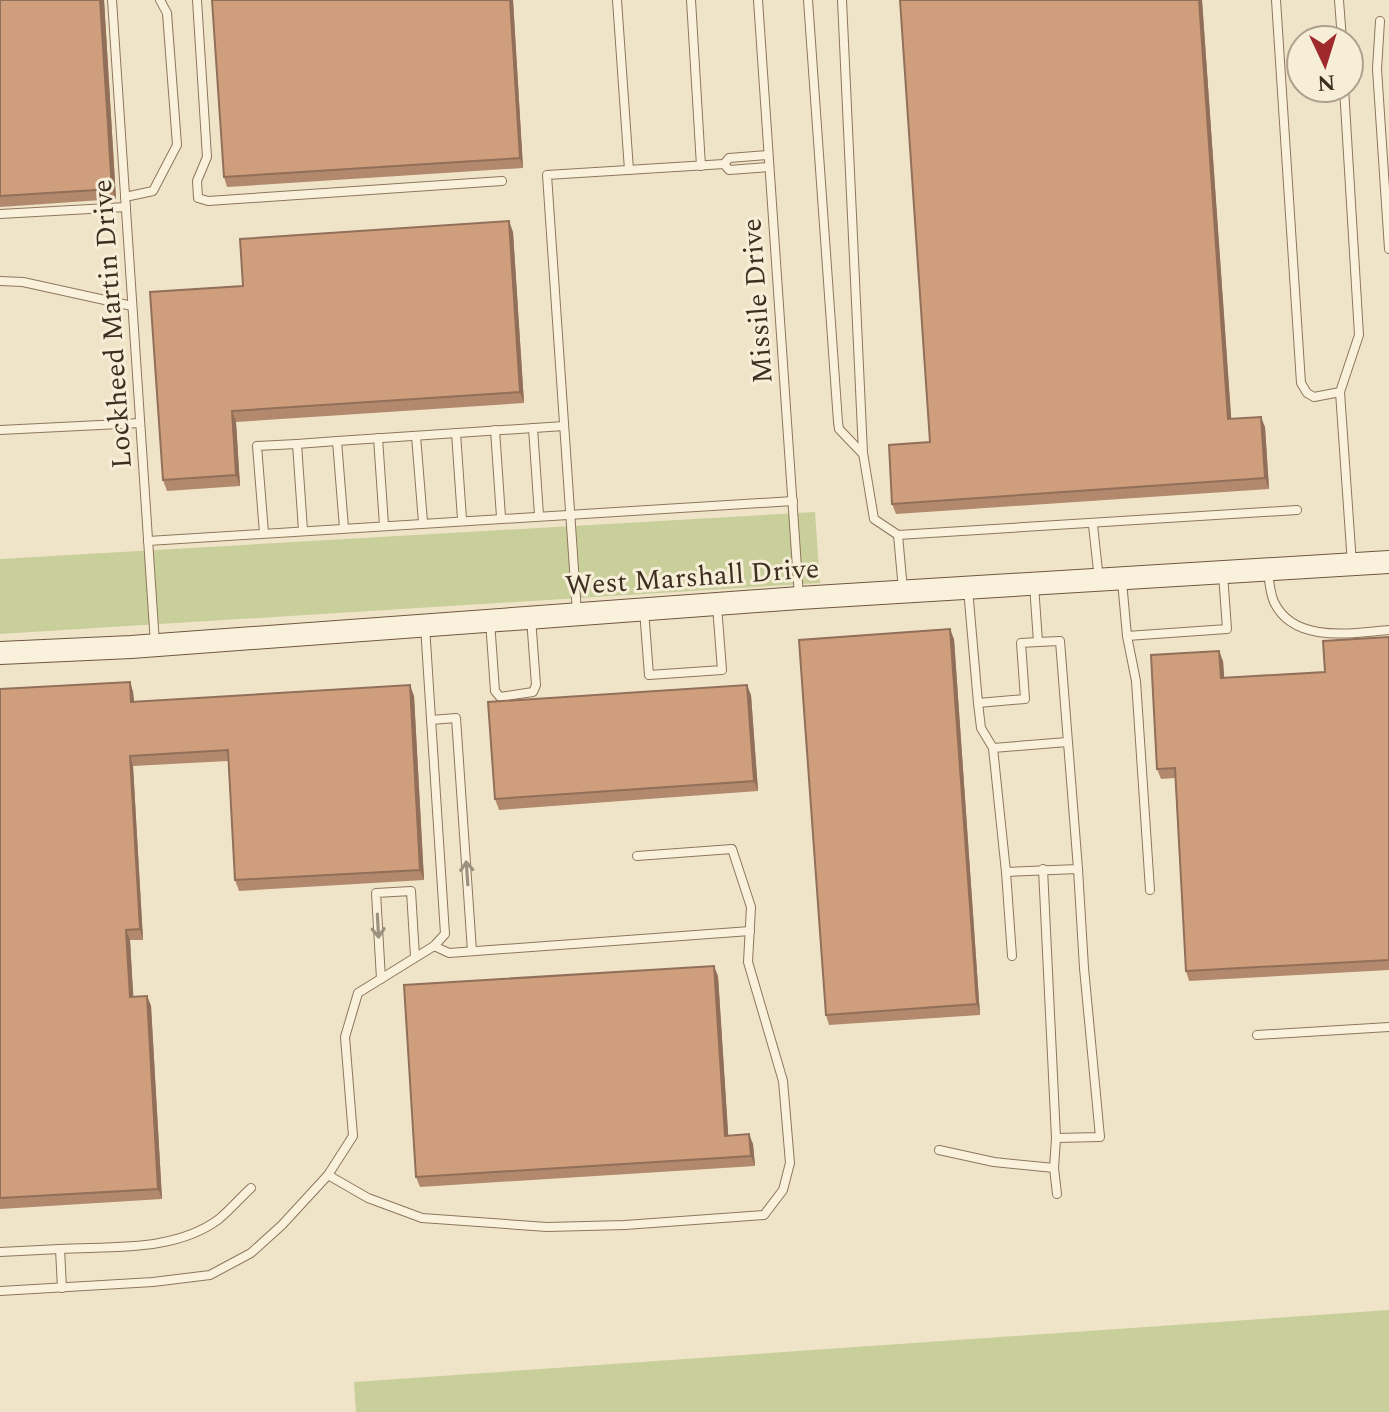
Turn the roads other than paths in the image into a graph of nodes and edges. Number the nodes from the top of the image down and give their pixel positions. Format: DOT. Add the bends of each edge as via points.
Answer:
graph roads {
  1 [pos="112,0"];
  2 [pos="160,0"];
  3 [pos="197,0"];
  4 [pos="617,0"];
  5 [pos="691,0"];
  6 [pos="758,0"];
  7 [pos="808,0"];
  8 [pos="842,0"];
  9 [pos="1276,0"];
  10 [pos="1339,0"];
  11 [pos="1380,21"];
  12 [pos="1341,24"];
  13 [pos="1345,104"];
  14 [pos="768,155"];
  15 [pos="724,164"];
  16 [pos="701,166"];
  17 [pos="769,167"];
  18 [pos="629,170"];
  19 [pos="502,181"];
  20 [pos="125,202"];
  21 [pos="0,214"];
  22 [pos="1389,249"];
  23 [pos="0,281"];
  24 [pos="132,306"];
  25 [pos="1340,392"];
  26 [pos="140,423"];
  27 [pos="564,426"];
  28 [pos="533,428"];
  29 [pos="0,430"];
  30 [pos="495,430"];
  31 [pos="456,433"];
  32 [pos="416,436"];
  33 [pos="378,438"];
  34 [pos="337,441"];
  35 [pos="297,444"];
  36 [pos="863,453"];
  37 [pos="793,501"];
  38 [pos="1297,510"];
  39 [pos="570,513"];
  40 [pos="539,515"];
  41 [pos="501,517"];
  42 [pos="462,519"];
  43 [pos="423,522"];
  44 [pos="384,525"];
  45 [pos="1093,525"];
  46 [pos="344,528"];
  47 [pos="303,530"];
  48 [pos="264,533"];
  49 [pos="898,535"];
  50 [pos="148,541"];
  51 [pos="1389,562"];
  52 [pos="1352,565"];
  53 [pos="1267,570"];
  54 [pos="1223,573"];
  55 [pos="1111,580"];
  56 [pos="1034,584"];
  57 [pos="968,588"];
  58 [pos="903,592"];
  59 [pos="799,598"];
  60 [pos="717,605"];
  61 [pos="644,610"];
  62 [pos="577,614"];
  63 [pos="531,617"];
  64 [pos="490,620"];
  65 [pos="425,625"];
  66 [pos="1389,630"];
  67 [pos="1127,636"];
  68 [pos="1038,642"];
  69 [pos="155,645"];
  70 [pos="0,653"];
  71 [pos="978,703"];
  72 [pos="431,720"];
  73 [pos="1067,742"];
  74 [pos="993,748"];
  75 [pos="637,856"];
  76 [pos="1043,869"];
  77 [pos="1078,869"];
  78 [pos="1006,872"];
  79 [pos="1150,890"];
  80 [pos="750,931"];
  81 [pos="434,946"];
  82 [pos="472,951"];
  83 [pos="1012,956"];
  84 [pos="415,957"];
  85 [pos="381,979"];
  86 [pos="1389,1027"];
  87 [pos="1257,1035"];
  88 [pos="1056,1138"];
  89 [pos="939,1150"];
  90 [pos="1054,1168"];
  91 [pos="328,1175"];
  92 [pos="251,1188"];
  93 [pos="1057,1194"];
  94 [pos="60,1249"];
  95 [pos="0,1252"];
  96 [pos="62,1288"];
  97 [pos="0,1291"];
  1 -- 20 [label="lane, Lockheed Martin Drive"];
  2 -- 20 [label="lane" via="167,13 177,145 153,191"];
  3 -- 19 [label="lane" via="207,157 197,181 198,198"];
  4 -- 18 [label="lane"];
  5 -- 16 [label="lane"];
  6 -- 14 [label="lane, Missile Drive"];
  7 -- 36 [label="lane" via="838,422"];
  8 -- 36 [label="lane"];
  9 -- 25 [label="lane" via="1301,383 1314,397"];
  10 -- 12 [label="lane"];
  11 -- 22 [label="lane" via="1377,69"];
  13 -- 25 [label="lane" via="1359,335"];
  14 -- 15 [label="lane" via="729,158"];
  14 -- 17 [label="lane, Missile Drive"];
  15 -- 16 [label="lane"];
  15 -- 17 [label="lane" via="729,170"];
  16 -- 18 [label="lane"];
  17 -- 37 [label="lane, Missile Drive"];
  18 -- 27 [label="lane" via="547,175"];
  20 -- 21 [label="lane"];
  20 -- 24 [label="lane, Lockheed Martin Drive"];
  23 -- 24 [label="lane"];
  24 -- 26 [label="lane, Lockheed Martin Drive"];
  25 -- 52 [label="lane"];
  26 -- 29 [label="lane"];
  26 -- 50 [label="lane, Lockheed Martin Drive"];
  27 -- 28 [label="lane"];
  27 -- 39 [label="lane"];
  28 -- 30 [label="lane"];
  28 -- 40 [label="lane"];
  30 -- 31 [label="lane"];
  30 -- 41 [label="lane"];
  31 -- 32 [label="lane"];
  31 -- 42 [label="lane"];
  32 -- 33 [label="lane"];
  32 -- 43 [label="lane"];
  33 -- 34 [label="lane"];
  33 -- 44 [label="lane"];
  34 -- 35 [label="lane"];
  34 -- 46 [label="lane"];
  35 -- 47 [label="lane"];
  35 -- 48 [label="lane" via="257,446"];
  36 -- 49 [label="lane" via="874,519"];
  37 -- 39 [label="lane"];
  37 -- 59 [label="lane, Missile Drive"];
  38 -- 45 [label="lane"];
  39 -- 40 [label="lane"];
  39 -- 62 [label="lane"];
  40 -- 41 [label="lane"];
  41 -- 42 [label="lane"];
  42 -- 43 [label="lane"];
  43 -- 44 [label="lane"];
  44 -- 46 [label="lane"];
  45 -- 49 [label="lane"];
  45 -- 55 [label="lane"];
  46 -- 47 [label="lane"];
  47 -- 48 [label="lane"];
  48 -- 50 [label="lane"];
  49 -- 58 [label="lane"];
  50 -- 69 [label="lane, Lockheed Martin Drive"];
  51 -- 52 [label="main road, West Marshall Drive"];
  52 -- 53 [label="main road, West Marshall Drive"];
  53 -- 54 [label="main road, West Marshall Drive"];
  53 -- 66 [label="lane" via="1273,601 1284,617 1302,627 1327,634"];
  54 -- 55 [label="main road, West Marshall Drive"];
  54 -- 67 [label="lane" via="1227,629"];
  55 -- 56 [label="main road, West Marshall Drive"];
  55 -- 67 [label="lane"];
  56 -- 57 [label="main road, West Marshall Drive"];
  56 -- 68 [label="lane"];
  57 -- 58 [label="main road, West Marshall Drive"];
  57 -- 71 [label="lane"];
  58 -- 59 [label="main road, West Marshall Drive"];
  59 -- 60 [label="main road, West Marshall Drive"];
  60 -- 61 [label="main road, West Marshall Drive"];
  60 -- 61 [label="lane" via="722,670 649,675"];
  61 -- 62 [label="main road, West Marshall Drive"];
  62 -- 63 [label="main road, West Marshall Drive"];
  63 -- 64 [label="main road, West Marshall Drive"];
  63 -- 64 [label="lane" via="536,685 533,692 511,697 495,691"];
  64 -- 65 [label="main road, West Marshall Drive"];
  65 -- 69 [label="main road, West Marshall Drive"];
  65 -- 72 [label="lane"];
  67 -- 79 [label="lane" via="1136,681"];
  68 -- 71 [label="lane" via="1021,643 1025,699"];
  68 -- 73 [label="lane" via="1060,641"];
  69 -- 70 [label="main road, West Marshall Drive"];
  71 -- 74 [label="lane" via="981,728"];
  72 -- 81 [label="lane" via="445,934"];
  82 -- 72 [label="lane, one-way" via="456,718"];
  73 -- 74 [label="lane"];
  73 -- 77 [label="lane"];
  74 -- 78 [label="lane"];
  75 -- 80 [label="lane" via="732,849 751,907"];
  76 -- 77 [label="lane"];
  76 -- 78 [label="lane"];
  76 -- 88 [label="lane"];
  77 -- 88 [label="lane" via="1100,1137"];
  78 -- 83 [label="lane"];
  80 -- 82 [label="lane"];
  80 -- 91 [label="lane" via="748,962 783,1081 790,1163 783,1190 764,1215 547,1227 422,1218 368,1198"];
  81 -- 82 [label="lane" via="449,953"];
  81 -- 84 [label="lane"];
  84 -- 85 [label="lane"];
  84 -- 85 [label="lane, one-way" via="411,891 376,893"];
  85 -- 91 [label="lane" via="358,993 345,1037 353,1136"];
  86 -- 87 [label="lane"];
  88 -- 90 [label="lane"];
  89 -- 90 [label="lane"];
  90 -- 93 [label="lane"];
  91 -- 96 [label="lane" via="251,1253 210,1275"];
  92 -- 94 [label="lane" via="219,1219 185,1237"];
  94 -- 95 [label="lane"];
  94 -- 96 [label="lane"];
  96 -- 97 [label="lane"];
}
